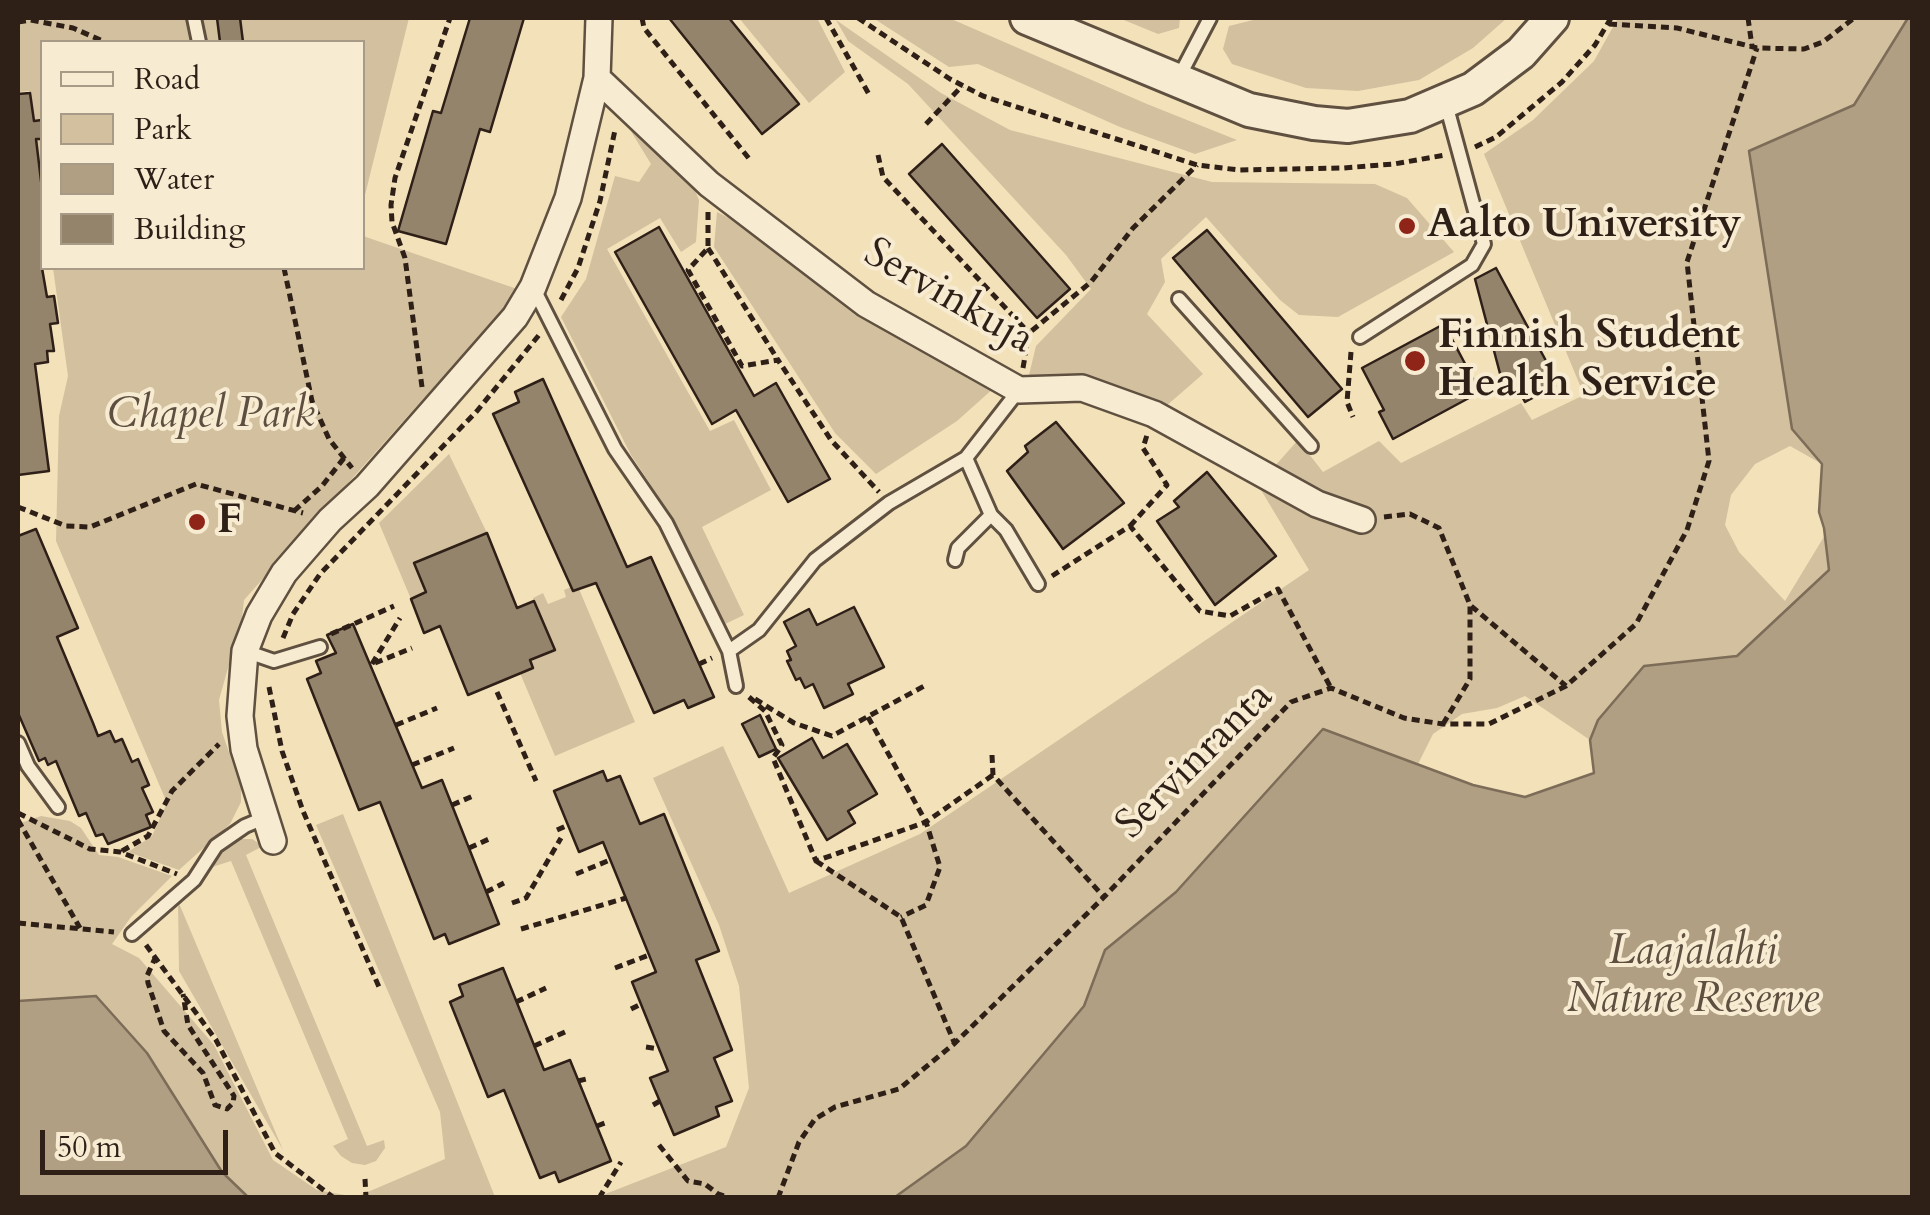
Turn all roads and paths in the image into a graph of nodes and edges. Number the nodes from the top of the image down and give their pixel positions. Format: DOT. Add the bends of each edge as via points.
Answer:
graph roads {
  1 [pos="450,18"];
  2 [pos="599,18"];
  3 [pos="642,18"];
  4 [pos="826,18"];
  5 [pos="1027,18"];
  6 [pos="1210,18"];
  7 [pos="1552,18"];
  8 [pos="1748,18"];
  9 [pos="1854,18"];
  10 [pos="32,19"];
  11 [pos="18,22"];
  12 [pos="1608,24"];
  13 [pos="100,40"];
  14 [pos="1754,47"];
  15 [pos="597,78"];
  16 [pos="1176,82"];
  17 [pos="962,86"];
  18 [pos="870,96"];
  19 [pos="618,99"];
  20 [pos="1446,103"];
  21 [pos="926,124"];
  22 [pos="878,154"];
  23 [pos="751,160"];
  24 [pos="1197,165"];
  25 [pos="709,184"];
  26 [pos="708,248"];
  27 [pos="284,270"];
  28 [pos="533,287"];
  29 [pos="1179,299"];
  30 [pos="550,322"];
  31 [pos="1029,333"];
  32 [pos="1360,337"];
  33 [pos="778,360"];
  34 [pos="1019,390"];
  35 [pos="1353,417"];
  36 [pos="426,419"];
  37 [pos="1311,446"];
  38 [pos="1143,448"];
  39 [pos="344,458"];
  40 [pos="966,458"];
  41 [pos="366,486"];
  42 [pos="889,504"];
  43 [pos="18,507"];
  44 [pos="294,511"];
  45 [pos="991,515"];
  46 [pos="330,520"];
  47 [pos="1362,520"];
  48 [pos="1130,526"];
  49 [pos="955,560"];
  50 [pos="1038,584"];
  51 [pos="1470,605"];
  52 [pos="394,606"];
  53 [pos="400,618"];
  54 [pos="320,647"];
  55 [pos="412,648"];
  56 [pos="245,651"];
  57 [pos="729,651"];
  58 [pos="274,661"];
  59 [pos="926,685"];
  60 [pos="736,686"];
  61 [pos="1566,686"];
  62 [pos="1331,688"];
  63 [pos="497,692"];
  64 [pos="437,708"];
  65 [pos="868,717"];
  66 [pos="1443,724"];
  67 [pos="396,725"];
  68 [pos="241,726"];
  69 [pos="18,743"];
  70 [pos="454,748"];
  71 [pos="992,756"];
  72 [pos="412,765"];
  73 [pos="993,775"];
  74 [pos="536,781"];
  75 [pos="473,796"];
  76 [pos="452,805"];
  77 [pos="58,807"];
  78 [pos="18,816"];
  79 [pos="926,822"];
  80 [pos="568,825"];
  81 [pos="269,829"];
  82 [pos="557,830"];
  83 [pos="560,838"];
  84 [pos="488,840"];
  85 [pos="469,848"];
  86 [pos="120,852"];
  87 [pos="610,860"];
  88 [pos="816,861"];
  89 [pos="576,874"];
  90 [pos="194,880"];
  91 [pos="504,884"];
  92 [pos="486,892"];
  93 [pos="1104,897"];
  94 [pos="626,898"];
  95 [pos="512,904"];
  96 [pos="901,916"];
  97 [pos="18,924"];
  98 [pos="80,928"];
  99 [pos="521,929"];
  100 [pos="132,934"];
  101 [pos="649,955"];
  102 [pos="156,956"];
  103 [pos="614,968"];
  104 [pos="379,988"];
  105 [pos="546,988"];
  106 [pos="183,992"];
  107 [pos="516,1002"];
  108 [pos="641,1004"];
  109 [pos="630,1008"];
  110 [pos="565,1032"];
  111 [pos="955,1044"];
  112 [pos="534,1046"];
  113 [pos="646,1046"];
  114 [pos="659,1049"];
  115 [pos="604,1123"];
  116 [pos="596,1126"];
  117 [pos="659,1145"];
  118 [pos="622,1162"];
  119 [pos="365,1179"];
  120 [pos="334,1198"];
  121 [pos="366,1198"];
  122 [pos="598,1198"];
  123 [pos="731,1198"];
  124 [pos="778,1198"];
  1 -- 36 [label="path" via="391,205 405,258"];
  2 -- 15 [label="street"];
  3 -- 23 [label="path"];
  4 -- 18 [label="path"];
  5 -- 16 [label="street" via="1083,34"];
  6 -- 16 [label="lane"];
  7 -- 20 [label="street" via="1498,72"];
  8 -- 14 [label="path"];
  9 -- 14 [label="path" via="1804,49"];
  10 -- 11 [label="path"];
  10 -- 13 [label="path"];
  12 -- 14 [label="path" via="1677,28"];
  14 -- 61 [label="path, Servinranta" via="1687,262 1709,462 1687,530 1636,624"];
  15 -- 19 [label="street, Servinkuja"];
  15 -- 28 [label="street" via="568,198"];
  16 -- 20 [label="street" via="1249,110 1314,124 1379,123"];
  17 -- 21 [label="path"];
  19 -- 25 [label="street, Servinkuja"];
  19 -- 30 [label="path" via="600,202 578,268"];
  20 -- 32 [label="lane" via="1484,244 1472,265"];
  22 -- 31 [label="path" via="883,177"];
  24 -- 31 [label="path" via="1133,228 1091,282"];
  25 -- 26 [label="path"];
  25 -- 34 [label="street, Servinkuja" via="866,304"];
  26 -- 33 [label="path"];
  26 -- 33 [label="path" via="688,270 742,366"];
  27 -- 39 [label="path" via="312,400"];
  28 -- 30 [label="lane"];
  28 -- 36 [label="street"];
  29 -- 37 [label="lane"];
  30 -- 57 [label="lane" via="615,450 666,523"];
  30 -- 58 [label="path" via="468,422 320,574"];
  31 -- 34 [label="path"];
  32 -- 35 [label="path" via="1350,356 1347,402"];
  33 -- 42 [label="path" via="830,440"];
  34 -- 40 [label="lane"];
  34 -- 47 [label="street, Servinkuja" via="1082,388 1154,414 1317,504"];
  36 -- 41 [label="street"];
  38 -- 48 [label="path" via="1167,486"];
  39 -- 41 [label="path"];
  39 -- 44 [label="path"];
  40 -- 42 [label="lane"];
  40 -- 45 [label="lane"];
  41 -- 46 [label="street"];
  42 -- 57 [label="lane" via="814,560 759,630"];
  43 -- 44 [label="path" via="66,526 90,527 196,484"];
  44 -- 46 [label="path"];
  45 -- 49 [label="lane" via="958,548"];
  45 -- 50 [label="lane"];
  46 -- 56 [label="street" via="276,585"];
  47 -- 51 [label="path" via="1410,514 1438,528"];
  48 -- 50 [label="path"];
  48 -- 62 [label="path" via="1200,611 1230,616 1278,589"];
  51 -- 61 [label="path"];
  51 -- 66 [label="path" via="1470,678"];
  52 -- 54 [label="path" via="328,636"];
  53 -- 55 [label="path" via="372,664"];
  54 -- 58 [label="lane"];
  56 -- 58 [label="lane"];
  56 -- 68 [label="street"];
  57 -- 60 [label="lane"];
  58 -- 104 [label="path" via="269,688 282,751"];
  59 -- 65 [label="path"];
  60 -- 65 [label="path" via="794,723 832,736"];
  60 -- 88 [label="path" via="765,711 782,745 773,758"];
  61 -- 66 [label="path, Servinranta" via="1489,724"];
  62 -- 66 [label="path, Servinranta" via="1404,718"];
  62 -- 93 [label="path, Servinranta" via="1292,702"];
  63 -- 74 [label="path"];
  64 -- 67 [label="path"];
  65 -- 79 [label="path"];
  68 -- 81 [label="street"];
  68 -- 86 [label="path" via="186,774 148,836"];
  69 -- 77 [label="lane"];
  70 -- 72 [label="path"];
  71 -- 73 [label="path"];
  73 -- 79 [label="path"];
  73 -- 93 [label="path"];
  75 -- 76 [label="path"];
  78 -- 86 [label="path" via="90,849"];
  78 -- 98 [label="path"];
  79 -- 88 [label="path"];
  79 -- 96 [label="path" via="940,867 926,905"];
  80 -- 82 [label="path"];
  81 -- 90 [label="lane" via="245,826 216,846"];
  83 -- 95 [label="path" via="526,898"];
  84 -- 85 [label="path"];
  86 -- 90 [label="path"];
  87 -- 89 [label="path"];
  88 -- 96 [label="path"];
  90 -- 100 [label="lane"];
  91 -- 92 [label="path"];
  93 -- 111 [label="path, Servinranta"];
  94 -- 99 [label="path"];
  96 -- 111 [label="path"];
  97 -- 98 [label="path"];
  98 -- 100 [label="path"];
  100 -- 102 [label="path"];
  101 -- 103 [label="path"];
  102 -- 106 [label="path"];
  102 -- 106 [label="path" via="148,983 164,1032 203,1073 215,1106 227,1108 234,1096 188,1025"];
  105 -- 107 [label="path"];
  106 -- 120 [label="path" via="275,1153"];
  108 -- 109 [label="path"];
  110 -- 112 [label="path"];
  111 -- 124 [label="path, Servinranta" via="899,1089 815,1119"];
  113 -- 114 [label="path"];
  115 -- 116 [label="path"];
  117 -- 123 [label="path" via="688,1181"];
  118 -- 122 [label="path"];
  119 -- 121 [label="path"];
}
